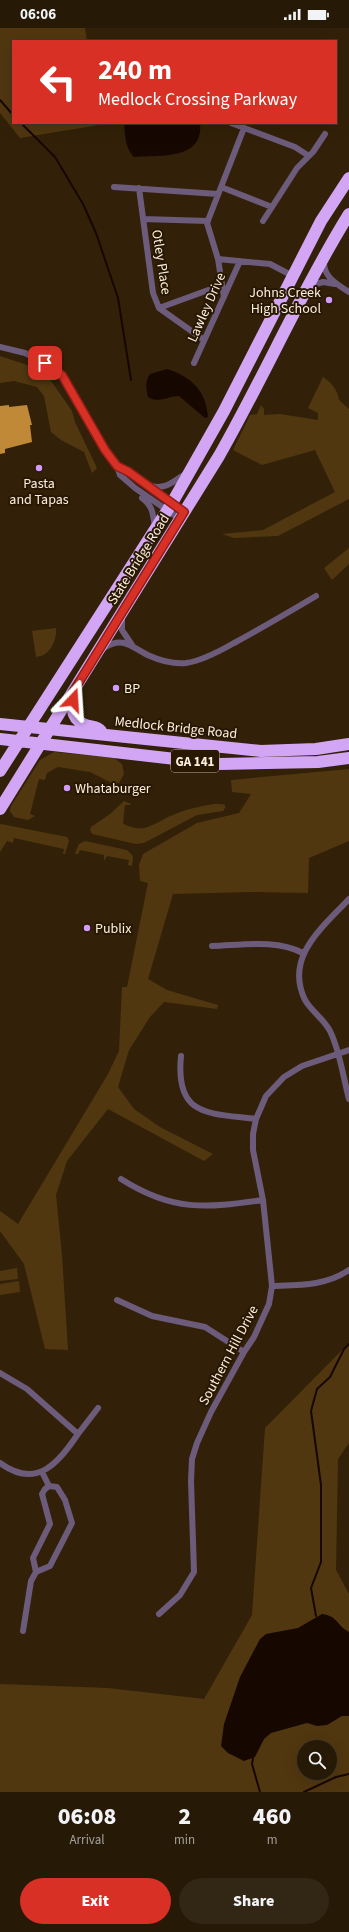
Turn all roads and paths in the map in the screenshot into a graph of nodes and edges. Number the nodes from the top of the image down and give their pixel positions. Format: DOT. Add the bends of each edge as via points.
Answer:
graph roads {
  1 [pos="234,124"];
  2 [pos="244,128"];
  3 [pos="325,134"];
  4 [pos="309,156"];
  5 [pos="349,178"];
  6 [pos="114,187"];
  7 [pos="221,187"];
  8 [pos="139,188"];
  9 [pos="218,194"];
  10 [pos="272,207"];
  11 [pos="349,214"];
  12 [pos="143,219"];
  13 [pos="208,221"];
  14 [pos="263,221"];
  15 [pos="218,259"];
  16 [pos="324,260"];
  17 [pos="240,261"];
  18 [pos="289,274"];
  19 [pos="336,284"];
  20 [pos="222,285"];
  21 [pos="309,286"];
  22 [pos="349,292"];
  23 [pos="224,297"];
  24 [pos="159,308"];
  25 [pos="204,340"];
  26 [pos="0,347"];
  27 [pos="194,363"];
  28 [pos="117,466"];
  29 [pos="190,471"];
  30 [pos="140,481"];
  31 [pos="135,488"];
  32 [pos="169,507"];
  33 [pos="182,516"];
  34 [pos="155,528"];
  35 [pos="316,596"];
  36 [pos="122,614"];
  37 [pos="132,645"];
  38 [pos="99,651"];
  39 [pos="73,692"];
  40 [pos="0,724"];
  41 [pos="28,728"];
  42 [pos="50,730"];
  43 [pos="104,736"];
  44 [pos="0,739"];
  45 [pos="19,741"];
  46 [pos="41,744"];
  47 [pos="349,744"];
  48 [pos="349,758"];
  49 [pos="0,771"];
  50 [pos="0,809"];
  51 [pos="349,899"];
  52 [pos="212,946"];
  53 [pos="303,953"];
  54 [pos="349,1050"];
  55 [pos="338,1054"];
  56 [pos="181,1056"];
  57 [pos="349,1099"];
  58 [pos="256,1119"];
  59 [pos="121,1179"];
  60 [pos="264,1200"];
  61 [pos="349,1270"];
  62 [pos="272,1286"];
  63 [pos="116,1300"];
  64 [pos="244,1352"];
  65 [pos="0,1372"];
  66 [pos="98,1408"];
  67 [pos="78,1434"];
  68 [pos="0,1463"];
  69 [pos="42,1472"];
  70 [pos="49,1486"];
  71 [pos="36,1572"];
  72 [pos="159,1614"];
  73 [pos="23,1631"];
  1 -- 2 [label="street"];
  2 -- 4 [label="street" via="295,147"];
  2 -- 7 [label="street"];
  3 -- 4 [label="street"];
  4 -- 10 [label="street" via="297,168"];
  5 -- 18 [label="highway, State Bridge Road"];
  6 -- 8 [label="street"];
  7 -- 9 [label="street"];
  7 -- 10 [label="street"];
  8 -- 9 [label="street"];
  8 -- 12 [label="street, Otley Place"];
  9 -- 13 [label="street"];
  10 -- 14 [label="street"];
  11 -- 16 [label="highway, State Bridge Road"];
  12 -- 13 [label="street"];
  12 -- 24 [label="street, Otley Place" via="153,293"];
  13 -- 15 [label="street"];
  15 -- 17 [label="street"];
  15 -- 20 [label="street"];
  16 -- 19 [label="street" via="325,271"];
  16 -- 21 [label="highway, State Bridge Road"];
  17 -- 18 [label="street" via="270,264"];
  17 -- 23 [label="street, Lawley Drive"];
  18 -- 29 [label="highway, State Bridge Road" via="224,411"];
  19 -- 21 [label="street" via="323,282"];
  19 -- 22 [label="street"];
  20 -- 23 [label="street"];
  20 -- 24 [label="street"];
  21 -- 33 [label="highway, State Bridge Road" via="243,414"];
  23 -- 25 [label="street, Lawley Drive"];
  24 -- 25 [label="street, Otley Place"];
  25 -- 27 [label="street, Lawley Drive"];
  26 -- 28 [label="street" via="25,353 62,375"];
  28 -- 30 [label="street"];
  28 -- 31 [label="street" via="120,475"];
  29 -- 30 [label="street" via="164,487"];
  29 -- 32 [label="highway, State Bridge Road"];
  30 -- 32 [label="street"];
  31 -- 32 [label="street"];
  31 -- 34 [label="street" via="137,494 150,504"];
  32 -- 33 [label="street"];
  32 -- 34 [label="highway, State Bridge Road"];
  33 -- 36 [label="highway, State Bridge Road"];
  34 -- 41 [label="highway, State Bridge Road"];
  35 -- 37 [label="street" via="215,653 187,663 165,662"];
  36 -- 37 [label="street" via="122,630"];
  36 -- 38 [label="highway, State Bridge Road"];
  37 -- 38 [label="street" via="115,642"];
  38 -- 39 [label="highway, State Bridge Road"];
  39 -- 42 [label="highway, State Bridge Road"];
  39 -- 43 [label="highway" via="72,707 75,716 83,724 98,728"];
  40 -- 41 [label="highway, Medlock Bridge Road / GA 141"];
  41 -- 42 [label="highway, Medlock Bridge Road / GA 141"];
  41 -- 45 [label="highway, State Bridge Road"];
  42 -- 43 [label="highway, Medlock Bridge Road / GA 141"];
  42 -- 46 [label="highway, State Bridge Road"];
  43 -- 47 [label="highway, Medlock Bridge Road / GA 141" via="261,751 316,749"];
  44 -- 45 [label="highway, GA 141"];
  45 -- 46 [label="highway, GA 141"];
  45 -- 49 [label="highway, State Bridge Road"];
  46 -- 48 [label="highway, GA 141" via="220,764 303,763"];
  46 -- 50 [label="highway, State Bridge Road"];
  51 -- 53 [label="street" via="315,935"];
  52 -- 53 [label="street" via="276,944"];
  53 -- 55 [label="street" via="299,973 302,992 310,1008 330,1030"];
  54 -- 55 [label="street, Southern Hill Drive"];
  55 -- 57 [label="street"];
  55 -- 58 [label="street, Southern Hill Drive" via="302,1066 284,1077 266,1096"];
  56 -- 58 [label="street" via="180,1084 185,1096 193,1105 210,1113"];
  58 -- 60 [label="street, Southern Hill Drive" via="253,1150"];
  59 -- 60 [label="street" via="153,1197 186,1205 215,1206"];
  60 -- 62 [label="street, Southern Hill Drive"];
  61 -- 62 [label="street" via="328,1281"];
  62 -- 64 [label="street, Southern Hill Drive" via="269,1304"];
  63 -- 64 [label="street" via="152,1316 205,1327"];
  64 -- 72 [label="street, Southern Hill Drive" via="201,1430 192,1459 194,1572 180,1595"];
  65 -- 67 [label="street" via="27,1389"];
  66 -- 67 [label="street"];
  67 -- 69 [label="street" via="62,1458"];
  68 -- 69 [label="street" via="19,1472"];
  69 -- 70 [label="street"];
  70 -- 71 [label="street" via="42,1494 50,1524 33,1558"];
  70 -- 71 [label="street" via="58,1487 72,1523 50,1566"];
  71 -- 73 [label="street" via="31,1582"];
}
